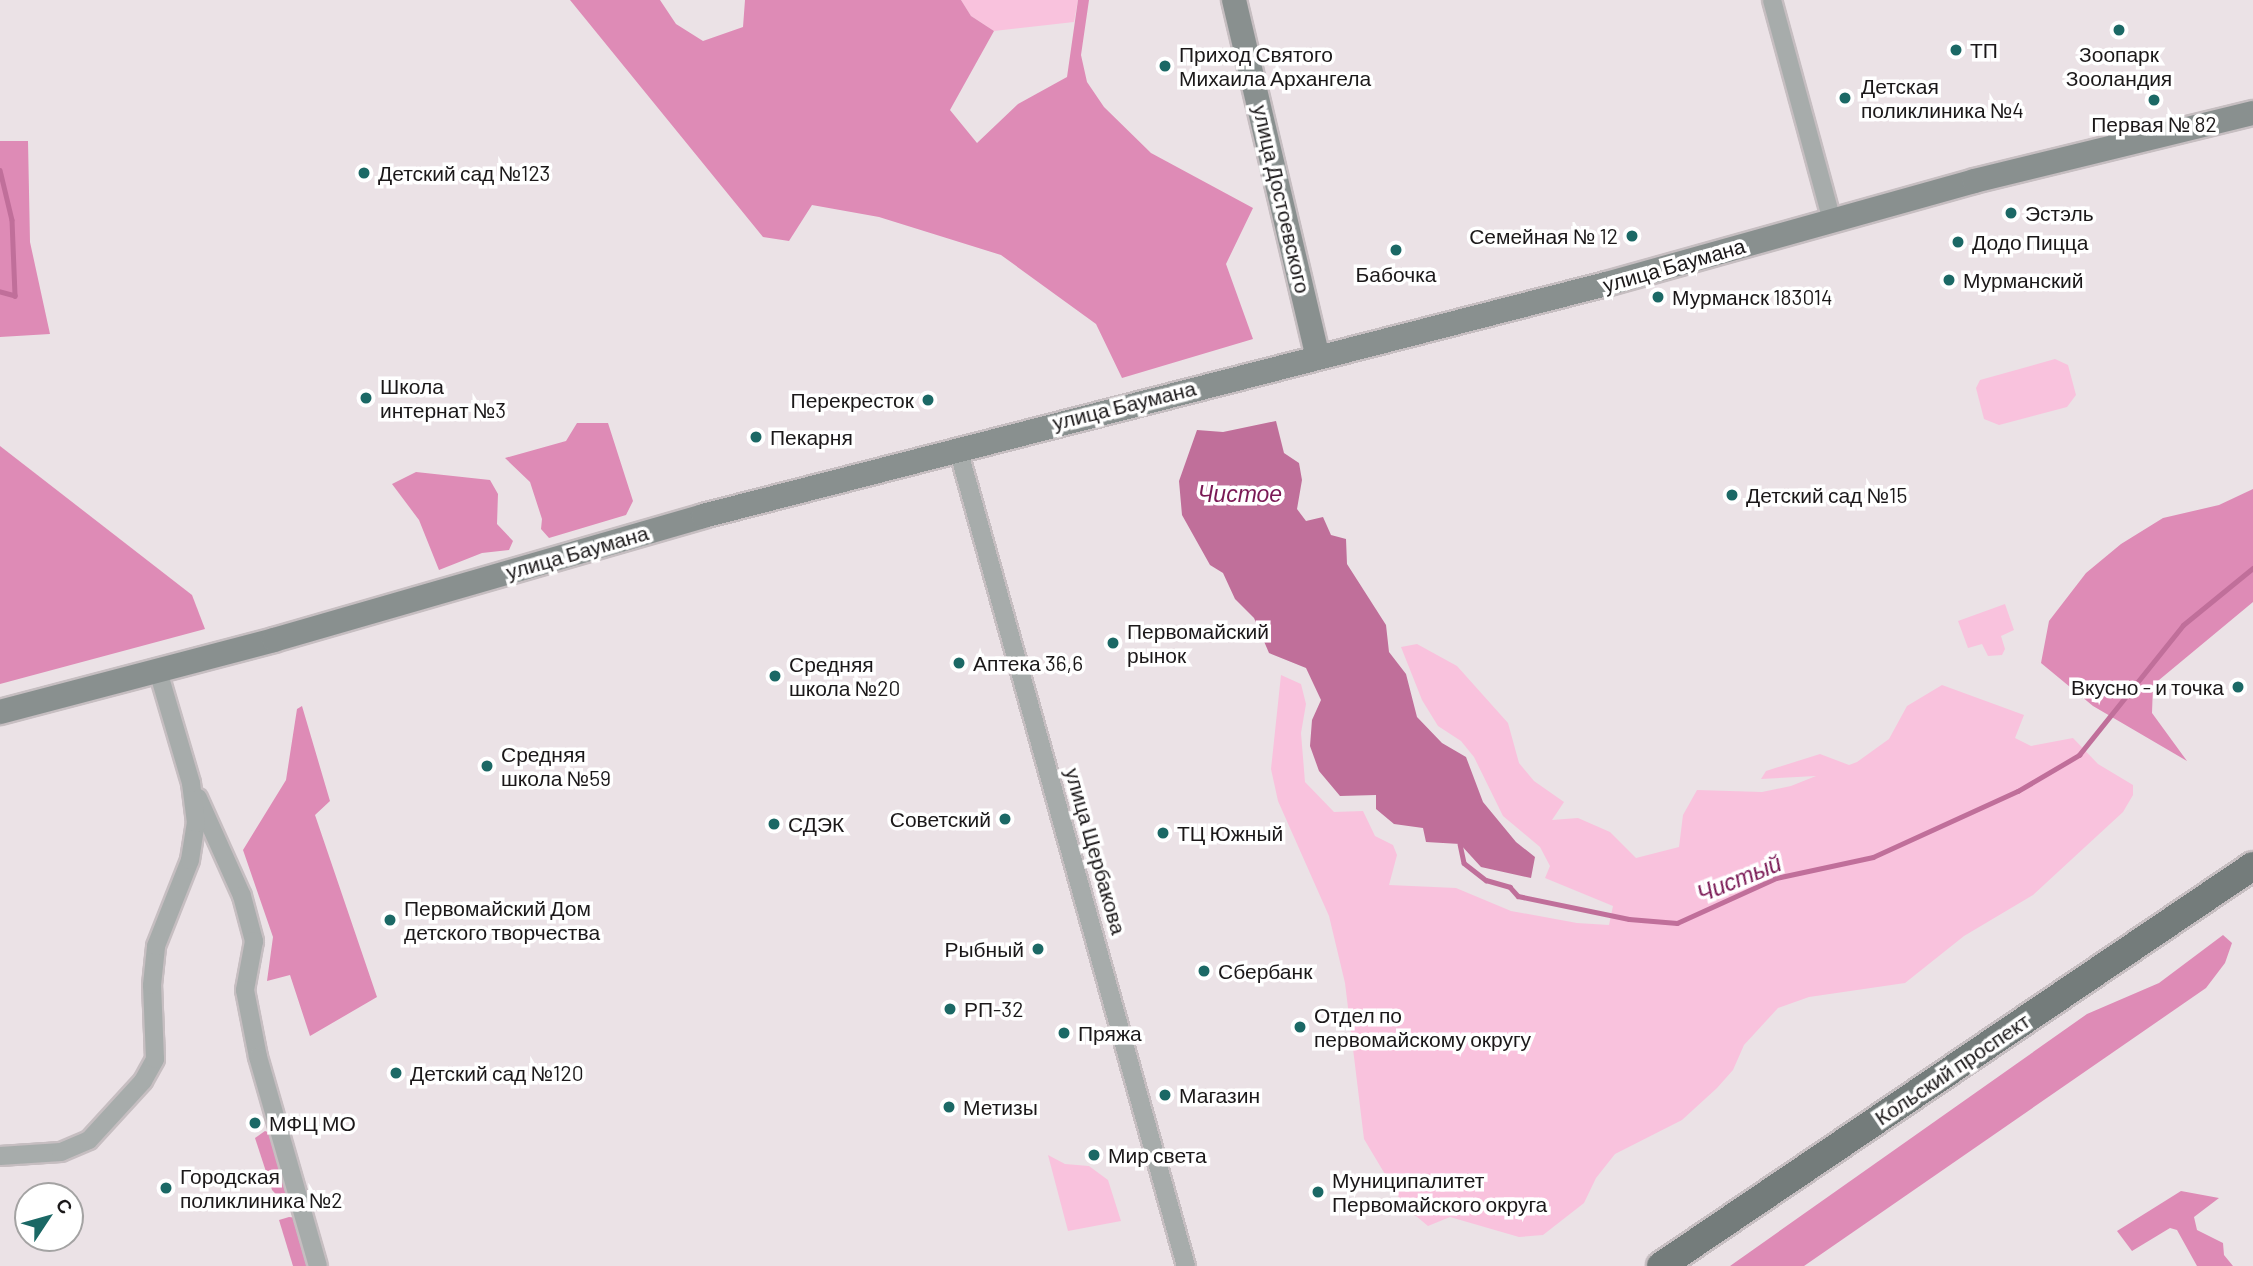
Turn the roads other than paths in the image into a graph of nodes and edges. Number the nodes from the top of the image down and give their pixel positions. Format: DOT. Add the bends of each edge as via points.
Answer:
graph roads {
  1 [pos="1234,0"];
  2 [pos="1772,0"];
  3 [pos="2253,114"];
  4 [pos="1832,221"];
  5 [pos="1318,357"];
  6 [pos="958,449"];
  7 [pos="158,671"];
  8 [pos="0,712"];
  9 [pos="191,783"];
  10 [pos="2249,866"];
  11 [pos="0,1156"];
  12 [pos="318,1266"];
  13 [pos="1186,1266"];
  14 [pos="1661,1266"];
  1 -- 5 [label="street, улица Достоевского"];
  2 -- 4 [label="street"];
  3 -- 4 [label="street, улица Баумана" via="1974,181"];
  4 -- 5 [label="street, улица Баумана"];
  5 -- 6 [label="street, улица Баумана"];
  6 -- 7 [label="street, улица Баумана" via="663,527"];
  6 -- 13 [label="street, улица Щербакова"];
  7 -- 8 [label="street, улица Баумана"];
  7 -- 9 [label="street"];
  9 -- 11 [label="street" via="196,823 190,860 156,946 152,985 155,1059 143,1081 89,1140 61,1152"];
  9 -- 12 [label="street" via="242,896 254,941 246,990 258,1057"];
  10 -- 14 [label="main road, Кольский проспект"];
}
